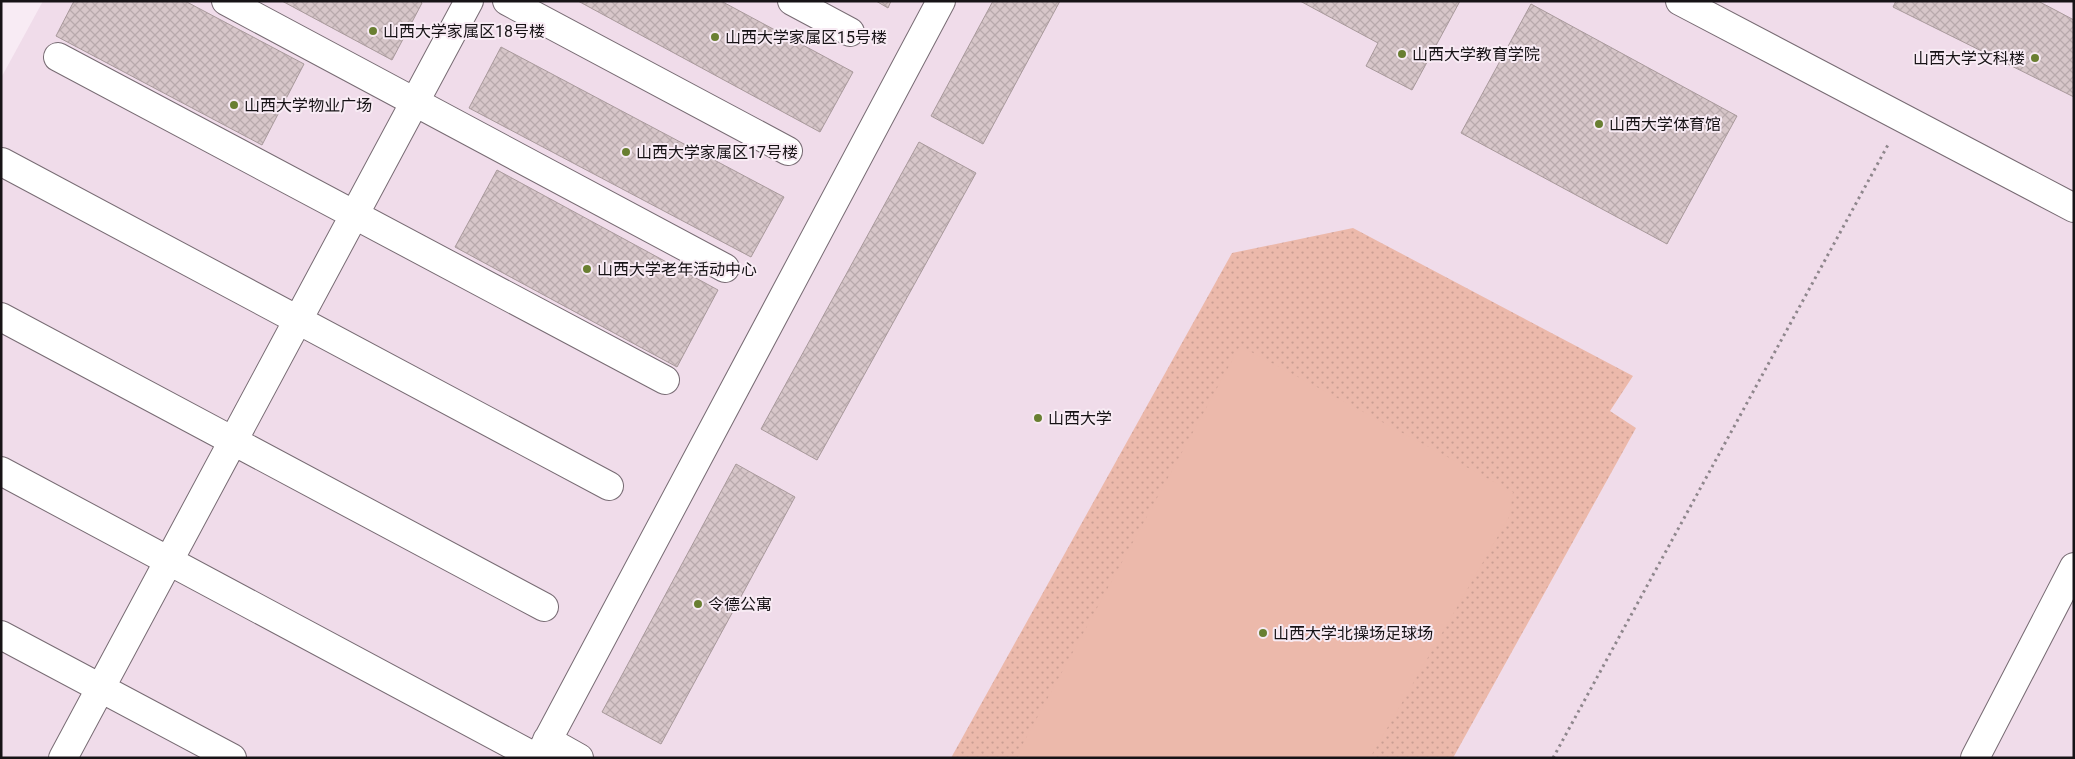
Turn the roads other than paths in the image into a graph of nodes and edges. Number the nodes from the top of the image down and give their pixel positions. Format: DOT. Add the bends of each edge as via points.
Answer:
graph roads {
  1 [pos="226,1"];
  2 [pos="469,1"];
  3 [pos="507,1"];
  4 [pos="792,1"];
  5 [pos="941,1"];
  6 [pos="1680,1"];
  7 [pos="850,32"];
  8 [pos="58,56"];
  9 [pos="415,102"];
  10 [pos="788,151"];
  11 [pos="2,162"];
  12 [pos="2074,208"];
  13 [pos="354,215"];
  14 [pos="725,268"];
  15 [pos="1,317"];
  16 [pos="298,320"];
  17 [pos="665,380"];
  18 [pos="233,441"];
  19 [pos="1,471"];
  20 [pos="609,486"];
  21 [pos="169,560"];
  22 [pos="2074,567"];
  23 [pos="544,607"];
  24 [pos="1,635"];
  25 [pos="101,688"];
  26 [pos="541,752"];
  27 [pos="63,758"];
  28 [pos="232,758"];
  29 [pos="579,758"];
  30 [pos="1974,758"];
  1 -- 9 [label="street"];
  2 -- 9 [label="street"];
  3 -- 10 [label="street"];
  4 -- 7 [label="street"];
  5 -- 26 [label="street"];
  6 -- 12 [label="street"];
  8 -- 13 [label="street"];
  9 -- 13 [label="street"];
  9 -- 14 [label="street"];
  11 -- 16 [label="street"];
  13 -- 16 [label="street"];
  13 -- 17 [label="street"];
  15 -- 18 [label="street"];
  16 -- 18 [label="street"];
  16 -- 20 [label="street"];
  18 -- 21 [label="street"];
  18 -- 23 [label="street"];
  19 -- 21 [label="street"];
  21 -- 25 [label="street"];
  21 -- 26 [label="street" via="481,726"];
  22 -- 30 [label="street"];
  24 -- 25 [label="street"];
  25 -- 27 [label="street"];
  25 -- 28 [label="street"];
  26 -- 29 [label="street"];
}
